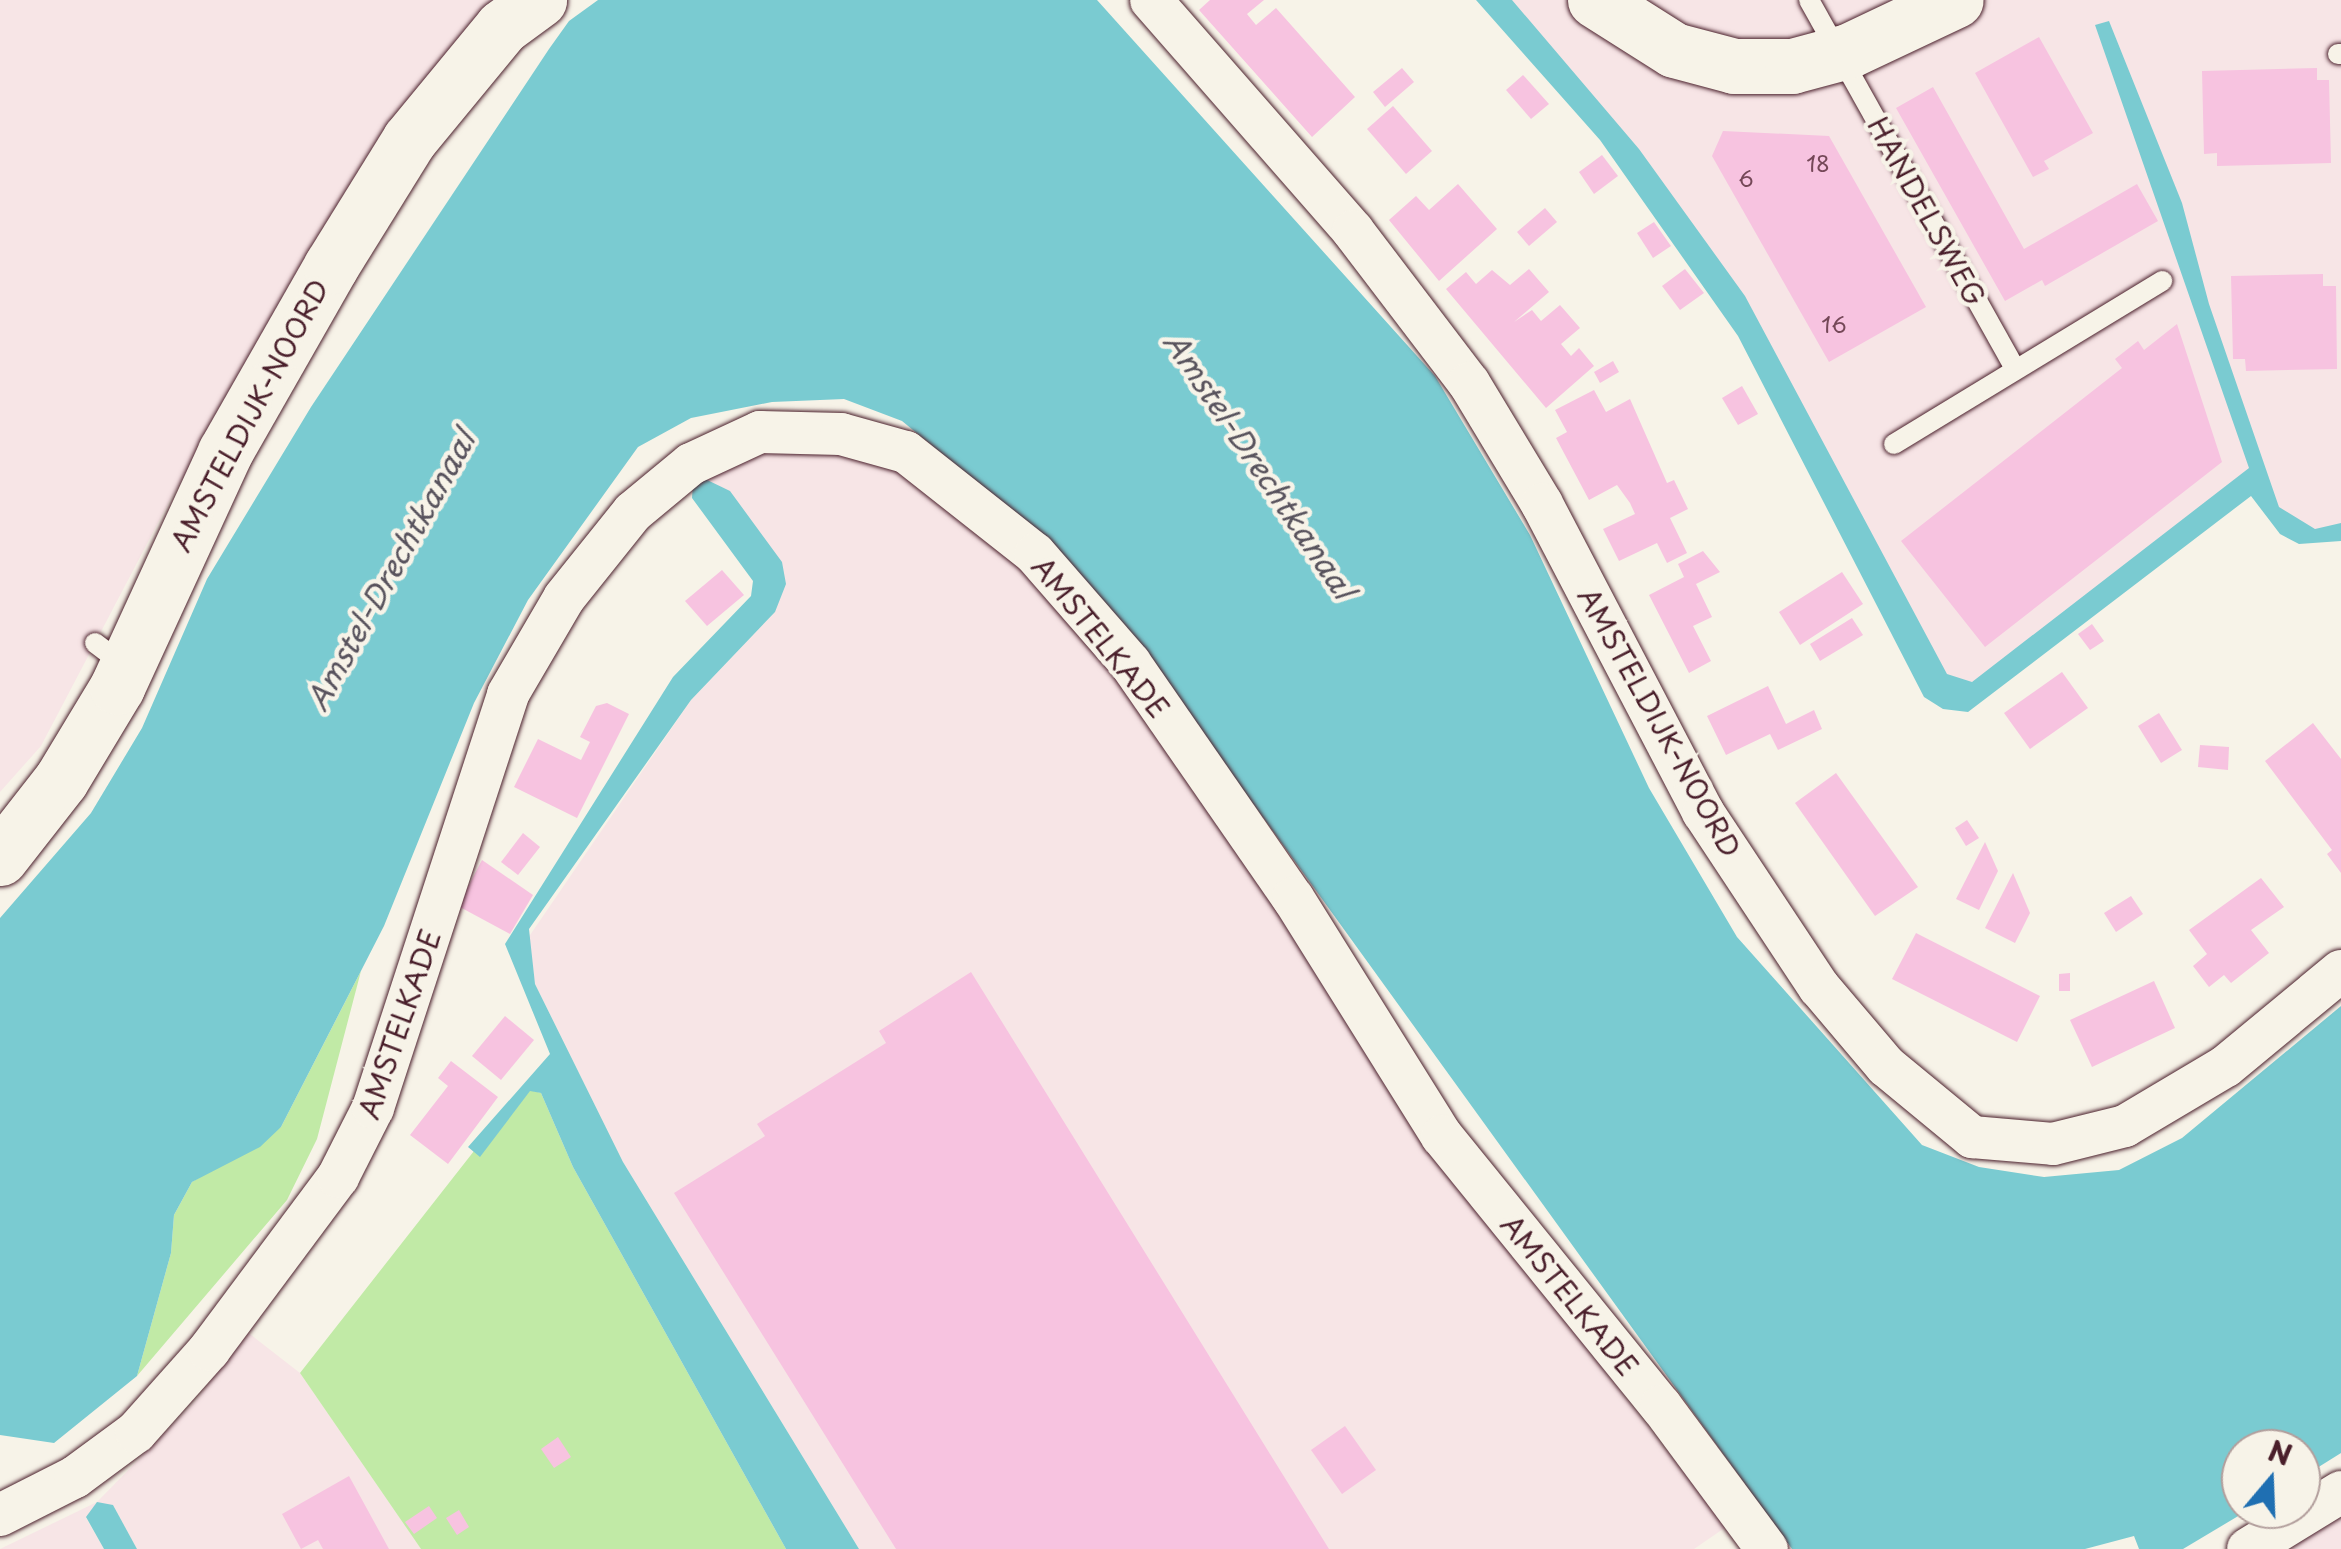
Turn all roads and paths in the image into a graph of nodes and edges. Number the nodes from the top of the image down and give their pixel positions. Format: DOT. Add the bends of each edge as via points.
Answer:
graph roads {
  1 [pos="539,0"];
  2 [pos="1151,0"];
  3 [pos="1595,0"];
  4 [pos="1808,0"];
  5 [pos="1956,0"];
  6 [pos="1838,54"];
  7 [pos="2162,281"];
  8 [pos="2015,370"];
  9 [pos="1894,444"];
  10 [pos="0,858"];
  11 [pos="2341,970"];
  12 [pos="2341,1492"];
  13 [pos="0,1515"];
  14 [pos="1766,1549"];
  15 [pos="2248,1549"];
  1 -- 10 [label="street, AMSTELDIJK-NOORD" via="502,27 409,140 110,654 61,780"];
  2 -- 11 [label="street, AMSTELDIJK-NOORD" via="1353,231 1469,383 1542,504 1703,812 1819,987 1886,1066 1972,1137 2053,1144 2125,1126 2226,1066"];
  3 -- 6 [label="street" via="1674,50 1734,66 1792,66"];
  4 -- 6 [label="lane, HANDELSWEG"];
  5 -- 6 [label="street"];
  6 -- 8 [label="lane, HANDELSWEG"];
  7 -- 8 [label="lane"];
  8 -- 9 [label="lane"];
  12 -- 15 [label="street"];
  13 -- 14 [label="street, AMSTELKADE" via="75,1478 136,1432 210,1350 338,1177 373,1108 508,694 564,598 633,512 690,464 760,432 842,434 906,452 1036,554 1130,663 1293,898 1442,1136 1662,1406"];
}
